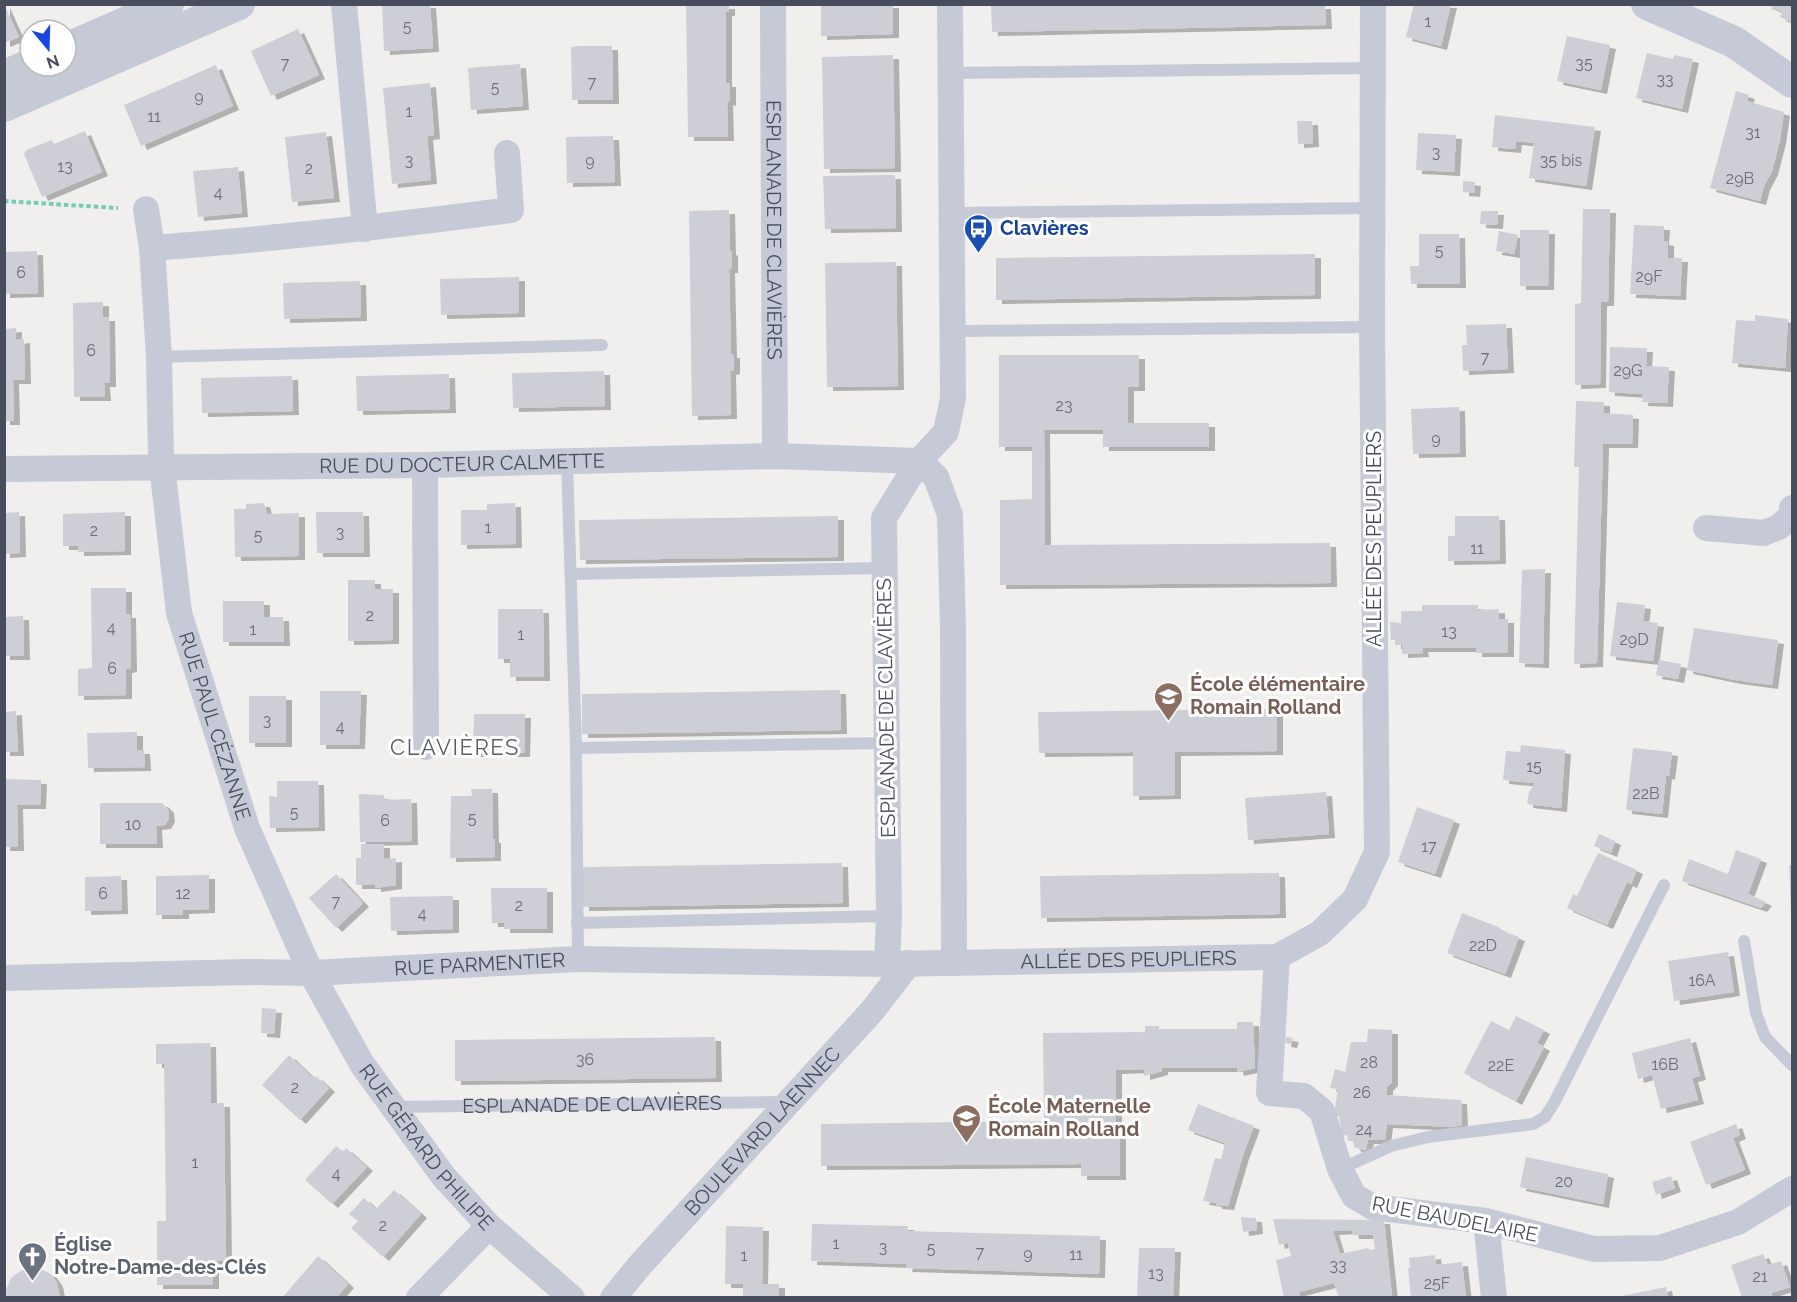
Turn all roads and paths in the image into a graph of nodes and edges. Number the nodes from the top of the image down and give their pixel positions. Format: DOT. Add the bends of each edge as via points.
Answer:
graph roads {
  1 [pos="168,4"];
  2 [pos="239,4"];
  3 [pos="344,4"];
  4 [pos="772,4"];
  5 [pos="950,4"];
  6 [pos="1373,4"];
  7 [pos="1647,4"];
  8 [pos="78,44"];
  9 [pos="1373,68"];
  10 [pos="18,70"];
  11 [pos="951,73"];
  12 [pos="4,76"];
  13 [pos="1792,82"];
  14 [pos="4,106"];
  15 [pos="507,153"];
  16 [pos="4,201"];
  17 [pos="1373,208"];
  18 [pos="146,209"];
  19 [pos="952,213"];
  20 [pos="365,229"];
  21 [pos="152,248"];
  22 [pos="1372,327"];
  23 [pos="954,331"];
  24 [pos="602,345"];
  25 [pos="159,357"];
  26 [pos="775,456"];
  27 [pos="567,461"];
  28 [pos="919,461"];
  29 [pos="426,465"];
  30 [pos="162,468"];
  31 [pos="4,469"];
  32 [pos="1792,508"];
  33 [pos="1706,528"];
  34 [pos="884,568"];
  35 [pos="571,574"];
  36 [pos="886,743"];
  37 [pos="426,747"];
  38 [pos="576,748"];
  39 [pos="1664,885"];
  40 [pos="889,916"];
  41 [pos="577,923"];
  42 [pos="1744,941"];
  43 [pos="1277,957"];
  44 [pos="578,959"];
  45 [pos="954,963"];
  46 [pos="898,964"];
  47 [pos="311,973"];
  48 [pos="4,978"];
  49 [pos="1792,1065"];
  50 [pos="790,1102"];
  51 [pos="392,1107"];
  52 [pos="1340,1169"];
  53 [pos="1792,1189"];
  54 [pos="1486,1221"];
  55 [pos="489,1226"];
  56 [pos="419,1298"];
  57 [pos="572,1298"];
  58 [pos="613,1298"];
  59 [pos="1494,1298"];
  1 -- 8 [label="street"];
  2 -- 14 [label="street"];
  3 -- 20 [label="street"];
  4 -- 26 [label="street, ESPLANADE DE CLAVIÈRES"];
  5 -- 11 [label="street, ESPLANADE DE CLAVIÈRES"];
  6 -- 9 [label="street, ALLÉE DES PEUPLIERS"];
  7 -- 13 [label="street" via="1734,42"];
  9 -- 11 [label="lane"];
  9 -- 17 [label="street, ALLÉE DES PEUPLIERS"];
  10 -- 12 [label="street"];
  11 -- 19 [label="street, ESPLANADE DE CLAVIÈRES"];
  15 -- 20 [label="street" via="511,210"];
  16 -- 18 [label="path"];
  17 -- 19 [label="lane"];
  17 -- 22 [label="street, ALLÉE DES PEUPLIERS"];
  18 -- 21 [label="street, RUE PAUL CÉZANNE"];
  19 -- 23 [label="street, ESPLANADE DE CLAVIÈRES"];
  20 -- 21 [label="street"];
  21 -- 25 [label="street, RUE PAUL CÉZANNE"];
  22 -- 23 [label="lane"];
  22 -- 43 [label="street, ALLÉE DES PEUPLIERS" via="1377,852 1355,898 1320,933"];
  23 -- 28 [label="street, ESPLANADE DE CLAVIÈRES" via="954,398 946,432"];
  24 -- 25 [label="lane"];
  25 -- 30 [label="street, RUE PAUL CÉZANNE"];
  26 -- 27 [label="street, RUE DU DOCTEUR CALMETTE"];
  26 -- 28 [label="street, RUE DU DOCTEUR CALMETTE"];
  27 -- 29 [label="street, RUE DU DOCTEUR CALMETTE"];
  27 -- 35 [label="lane"];
  28 -- 34 [label="street, ESPLANADE DE CLAVIÈRES" via="884,518"];
  28 -- 45 [label="street" via="936,477 950,515"];
  29 -- 30 [label="street, RUE DU DOCTEUR CALMETTE"];
  29 -- 37 [label="street"];
  30 -- 31 [label="street, RUE DU DOCTEUR CALMETTE"];
  30 -- 47 [label="street, RUE PAUL CÉZANNE" via="179,613 247,828"];
  32 -- 33 [label="street" via="1792,516 1764,533"];
  34 -- 35 [label="lane"];
  34 -- 36 [label="street, ESPLANADE DE CLAVIÈRES"];
  35 -- 38 [label="lane"];
  36 -- 38 [label="lane"];
  36 -- 40 [label="street, ESPLANADE DE CLAVIÈRES"];
  38 -- 41 [label="lane"];
  39 -- 52 [label="lane" via="1545,1117 1533,1124 1391,1146"];
  40 -- 41 [label="lane"];
  40 -- 46 [label="street, ESPLANADE DE CLAVIÈRES"];
  41 -- 44 [label="lane"];
  42 -- 49 [label="lane" via="1756,1013 1765,1037"];
  43 -- 45 [label="street, ALLÉE DES PEUPLIERS"];
  43 -- 52 [label="street, RUE BAUDELAIRE" via="1269,1094 1304,1096 1322,1111"];
  44 -- 46 [label="street, RUE PARMENTIER"];
  44 -- 47 [label="street, RUE PARMENTIER"];
  45 -- 46 [label="street, RUE PARMENTIER"];
  46 -- 50 [label="street, BOULEVARD LAENNEC" via="872,1011"];
  47 -- 48 [label="street, RUE PARMENTIER"];
  47 -- 51 [label="street, RUE GÉRARD PHILIPE" via="362,1064"];
  50 -- 51 [label="lane, ESPLANADE DE CLAVIÈRES"];
  50 -- 58 [label="street, BOULEVARD LAENNEC"];
  51 -- 55 [label="street, RUE GÉRARD PHILIPE" via="444,1177"];
  52 -- 54 [label="street, RUE BAUDELAIRE" via="1354,1196 1373,1207"];
  53 -- 54 [label="street, RUE BAUDELAIRE" via="1738,1222 1660,1248 1594,1249"];
  54 -- 59 [label="street"];
  55 -- 56 [label="street"];
  55 -- 57 [label="street, RUE GÉRARD PHILIPE"];
}
